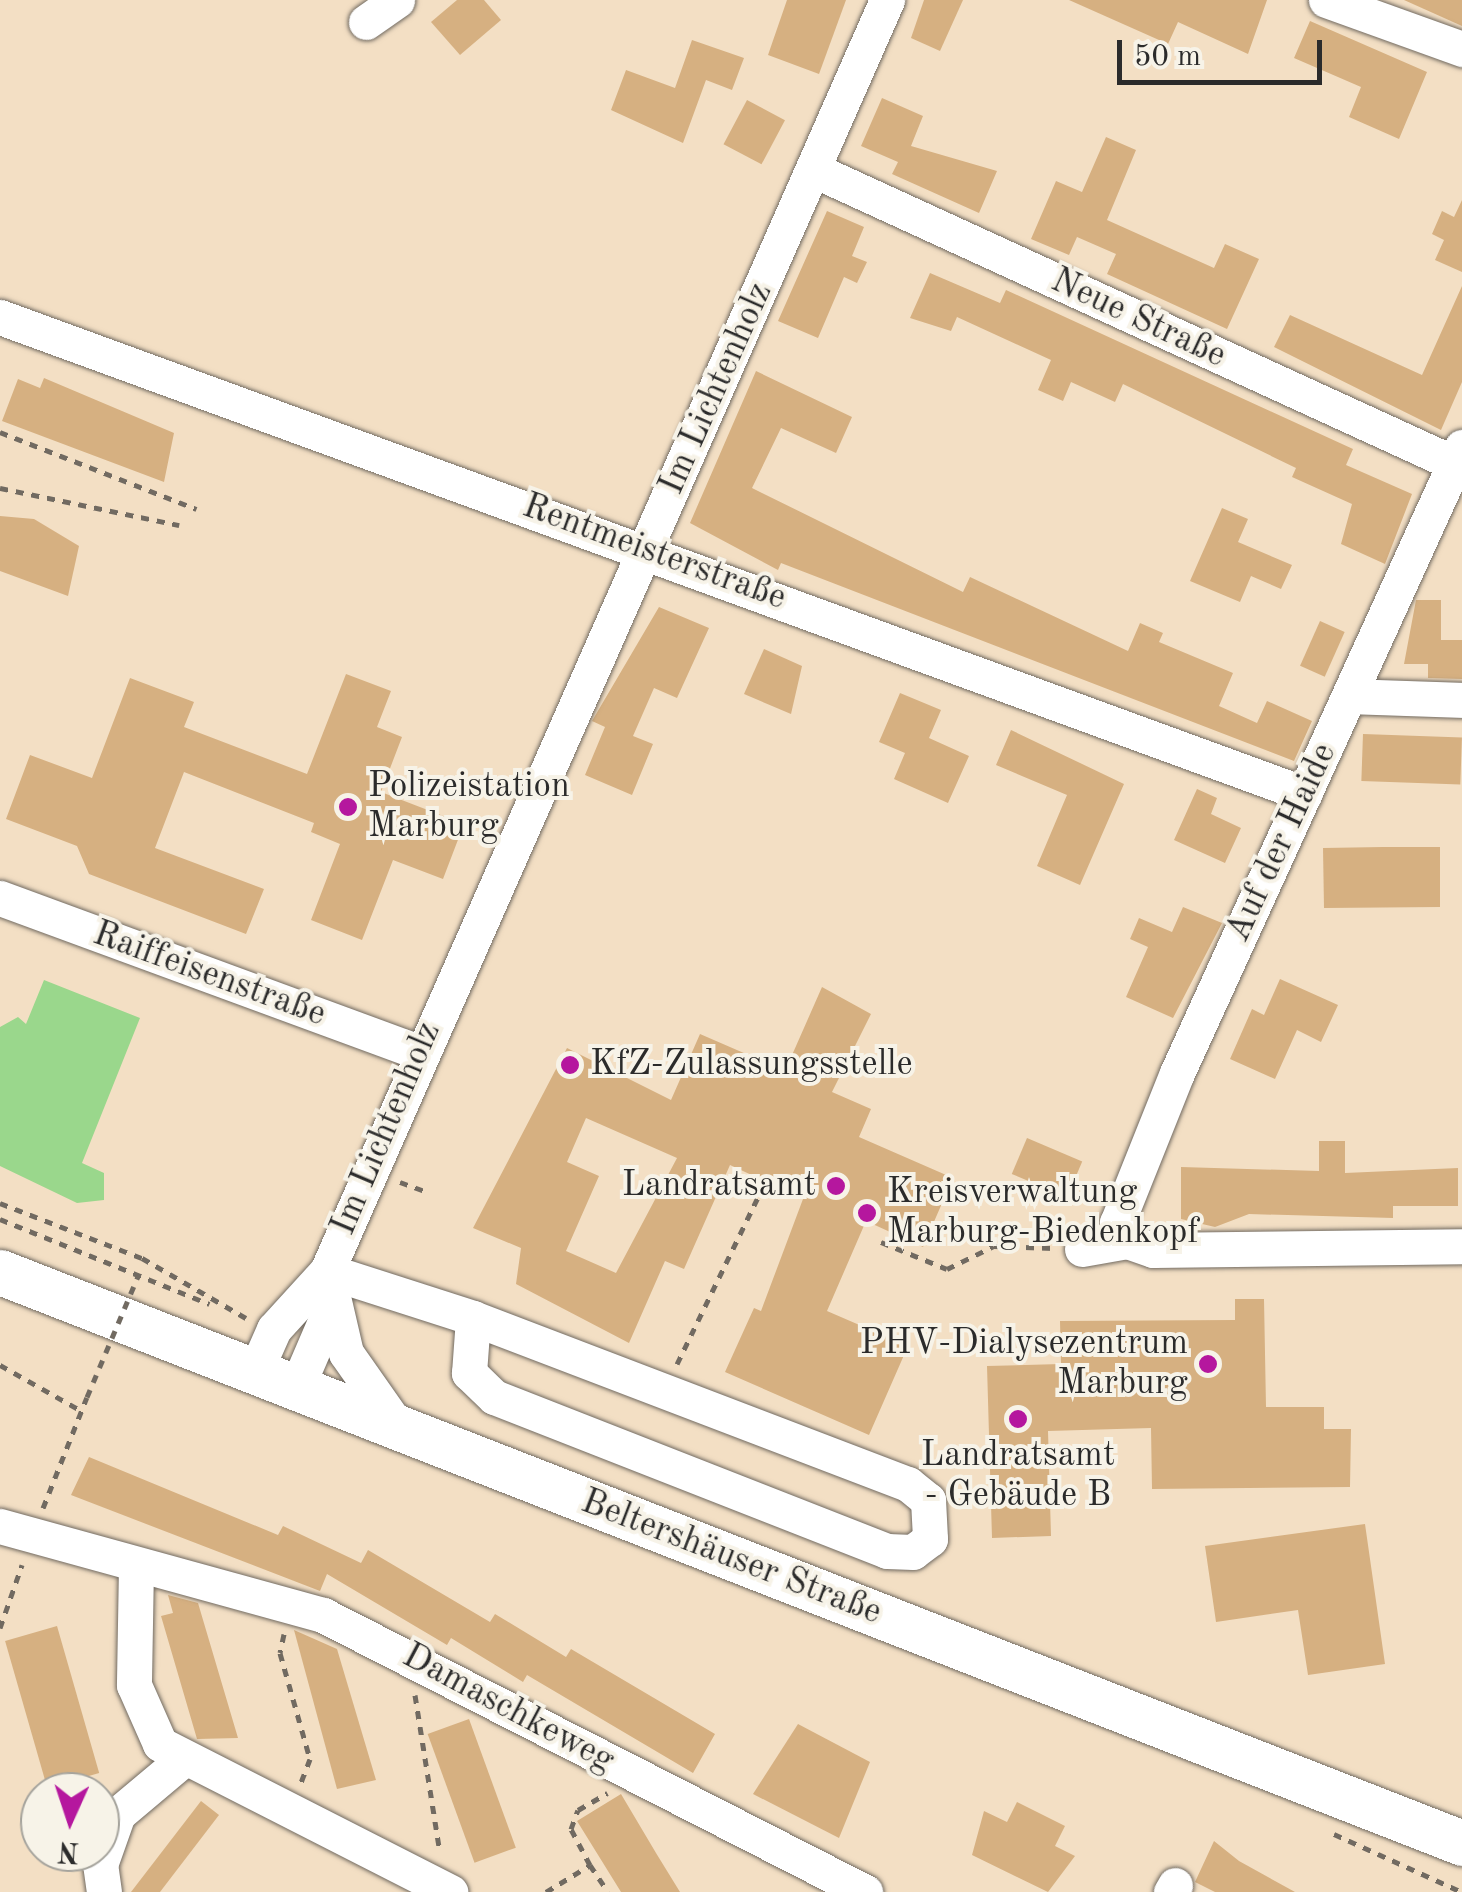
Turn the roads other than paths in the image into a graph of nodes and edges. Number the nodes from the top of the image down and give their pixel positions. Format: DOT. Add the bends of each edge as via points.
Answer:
graph roads {
  1 [pos="397,0"];
  2 [pos="887,0"];
  3 [pos="1326,0"];
  4 [pos="366,22"];
  5 [pos="1462,50"];
  6 [pos="814,170"];
  7 [pos="0,316"];
  8 [pos="1460,459"];
  9 [pos="646,549"];
  10 [pos="1350,696"];
  11 [pos="1462,700"];
  12 [pos="1306,794"];
  13 [pos="0,898"];
  14 [pos="418,1052"];
  15 [pos="1127,1242"];
  16 [pos="1462,1246"];
  17 [pos="1082,1248"];
  18 [pos="327,1271"];
  19 [pos="0,1272"];
  20 [pos="329,1312"];
  21 [pos="473,1318"];
  22 [pos="254,1372"];
  23 [pos="296,1388"];
  24 [pos="402,1432"];
  25 [pos="16,1530"];
  26 [pos="136,1566"];
  27 [pos="180,1762"];
  28 [pos="1462,1844"];
  29 [pos="444,1886"];
  30 [pos="104,1892"];
  31 [pos="865,1892"];
  1 -- 4 [label="street"];
  2 -- 6 [label="street, Im Lichtenholz"];
  3 -- 5 [label="street"];
  6 -- 8 [label="street, Neue Straße"];
  6 -- 9 [label="street, Im Lichtenholz"];
  7 -- 9 [label="street, Rentmeisterstraße"];
  8 -- 10 [label="street, Auf der Haide"];
  9 -- 12 [label="street, Rentmeisterstraße"];
  9 -- 14 [label="street, Im Lichtenholz"];
  10 -- 11 [label="street"];
  10 -- 12 [label="street, Auf der Haide"];
  12 -- 15 [label="street, Auf der Haide" via="1176,1073 1117,1223"];
  13 -- 14 [label="street, Raiffeisenstraße"];
  14 -- 18 [label="street, Im Lichtenholz"];
  15 -- 16 [label="street" via="1153,1250"];
  15 -- 17 [label="street"];
  18 -- 20 [label="street, Im Lichtenholz"];
  18 -- 21 [label="street"];
  18 -- 22 [label="street, Im Lichtenholz" via="274,1329"];
  19 -- 22 [label="main road, Beltershäuser Straße"];
  20 -- 23 [label="street, Im Lichtenholz"];
  20 -- 24 [label="street, Im Lichtenholz" via="357,1378"];
  21 -- 21 [label="street" via="468,1373 494,1397 886,1551 913,1552 930,1538 928,1500 908,1484"];
  22 -- 23 [label="main road, Beltershäuser Straße"];
  23 -- 24 [label="main road, Beltershäuser Straße"];
  24 -- 28 [label="main road, Beltershäuser Straße"];
  25 -- 26 [label="street, Damaschkeweg"];
  26 -- 27 [label="street" via="134,1685 160,1744"];
  26 -- 31 [label="street, Damaschkeweg" via="290,1606 408,1655"];
  27 -- 29 [label="street"];
  27 -- 30 [label="street" via="118,1814 100,1865"];
}
